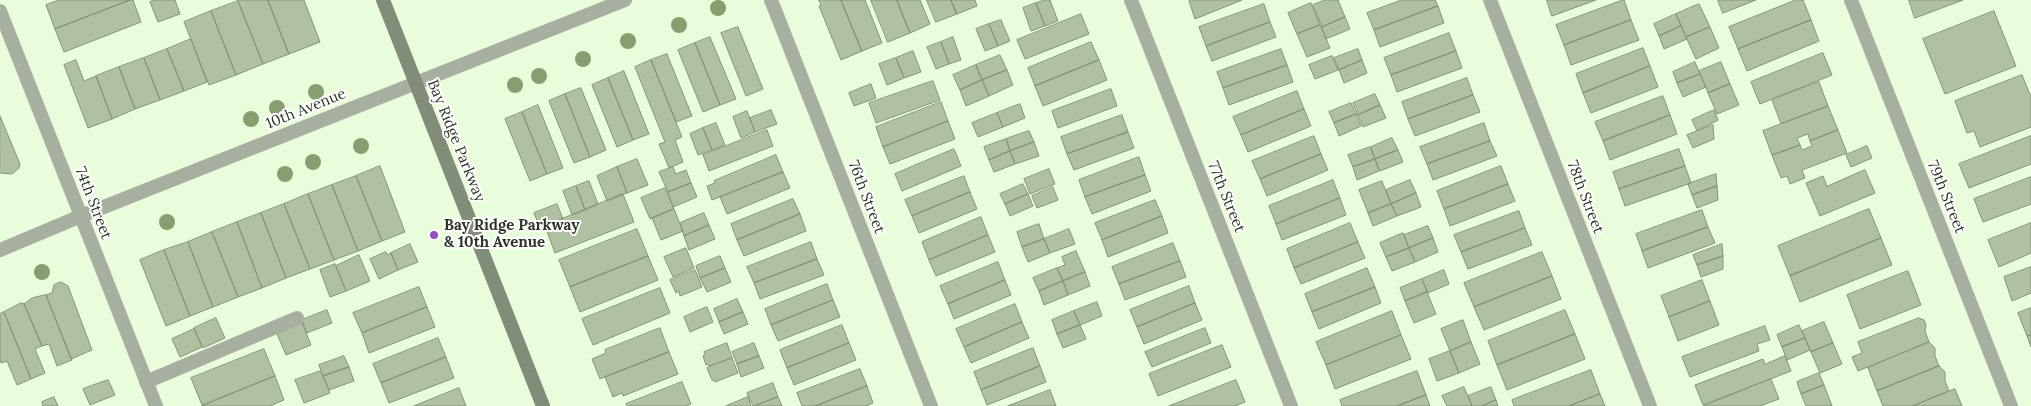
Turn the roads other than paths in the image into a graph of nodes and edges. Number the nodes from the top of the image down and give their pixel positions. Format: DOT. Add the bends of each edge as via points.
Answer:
graph roads {
  1 [pos="383,0"];
  2 [pos="625,0"];
  3 [pos="771,0"];
  4 [pos="1131,0"];
  5 [pos="1490,0"];
  6 [pos="1851,0"];
  7 [pos="0,11"];
  8 [pos="415,82"];
  9 [pos="81,216"];
  10 [pos="0,250"];
  11 [pos="297,318"];
  12 [pos="146,382"];
  13 [pos="156,406"];
  14 [pos="543,406"];
  15 [pos="931,406"];
  16 [pos="1291,406"];
  17 [pos="1650,406"];
  18 [pos="2011,406"];
  1 -- 8 [label="main road, Bay Ridge Parkway"];
  2 -- 8 [label="street, 10th Avenue"];
  3 -- 15 [label="street, 76th Street"];
  4 -- 16 [label="street, 77th Street"];
  5 -- 17 [label="street, 78th Street"];
  6 -- 18 [label="street, 79th Street"];
  7 -- 9 [label="street, 74th Street"];
  8 -- 9 [label="street, 10th Avenue"];
  8 -- 14 [label="main road, Bay Ridge Parkway"];
  9 -- 10 [label="street, 10th Avenue"];
  9 -- 12 [label="street, 74th Street"];
  11 -- 12 [label="street"];
  12 -- 13 [label="street, 74th Street"];
}
